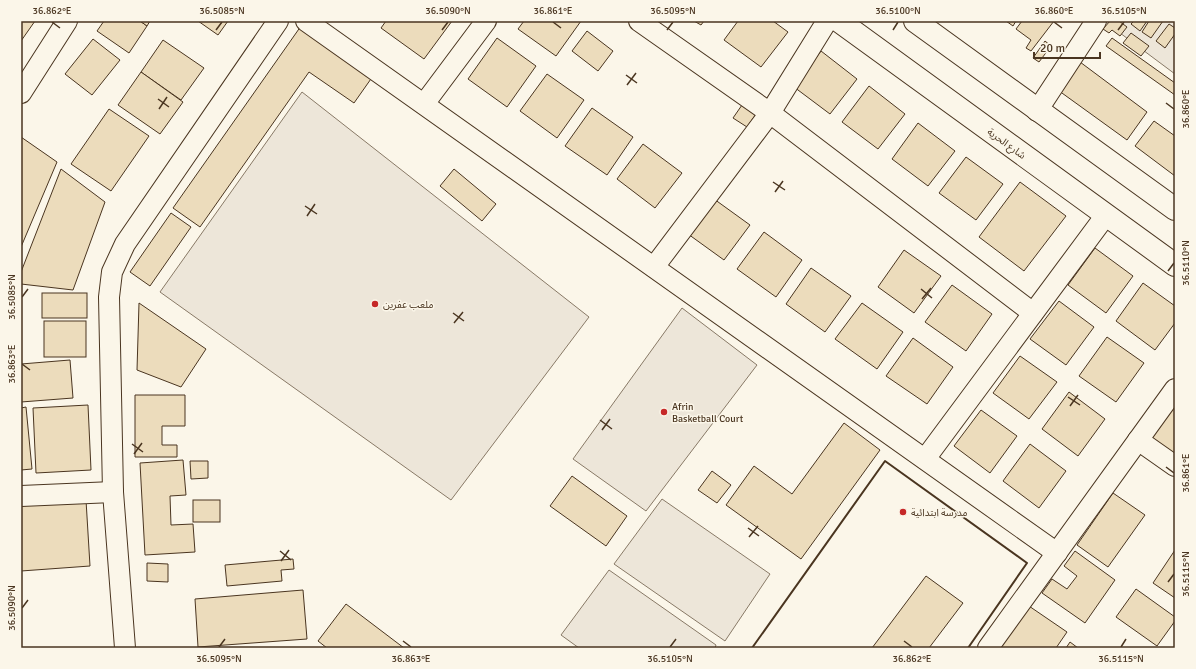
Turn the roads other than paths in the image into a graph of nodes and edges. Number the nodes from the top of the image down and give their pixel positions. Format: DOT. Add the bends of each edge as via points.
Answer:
graph roads {
  1 [pos="67,21"];
  2 [pos="278,21"];
  3 [pos="306,21"];
  4 [pos="486,21"];
  5 [pos="639,21"];
  6 [pos="827,21"];
  7 [pos="839,21"];
  8 [pos="915,21"];
  9 [pos="1096,21"];
  10 [pos="21,93"];
  11 [pos="424,104"];
  12 [pos="1037,111"];
  13 [pos="770,113"];
  14 [pos="1175,209"];
  15 [pos="1106,215"];
  16 [pos="1175,265"];
  17 [pos="654,267"];
  18 [pos="1033,313"];
  19 [pos="1175,388"];
  20 [pos="1138,440"];
  21 [pos="925,459"];
  22 [pos="1175,466"];
  23 [pos="113,492"];
  24 [pos="21,496"];
  25 [pos="1057,553"];
  26 [pos="125,648"];
  27 [pos="988,648"];
  1 -- 10 [label="street"];
  2 -- 23 [label="street" via="125,244 112,272 108,297"];
  3 -- 11 [label="street"];
  4 -- 11 [label="street"];
  5 -- 13 [label="street"];
  6 -- 13 [label="street"];
  7 -- 15 [label="main road, شارع الحرية"];
  8 -- 12 [label="main road"];
  9 -- 12 [label="street"];
  11 -- 17 [label="street"];
  12 -- 14 [label="main road"];
  13 -- 17 [label="street"];
  13 -- 18 [label="street"];
  15 -- 16 [label="main road, شارع الحرية"];
  15 -- 18 [label="street"];
  17 -- 21 [label="street"];
  18 -- 21 [label="street"];
  19 -- 20 [label="street"];
  20 -- 22 [label="street"];
  20 -- 25 [label="street"];
  21 -- 25 [label="street"];
  23 -- 24 [label="street"];
  23 -- 26 [label="street"];
  25 -- 27 [label="street"];
}
